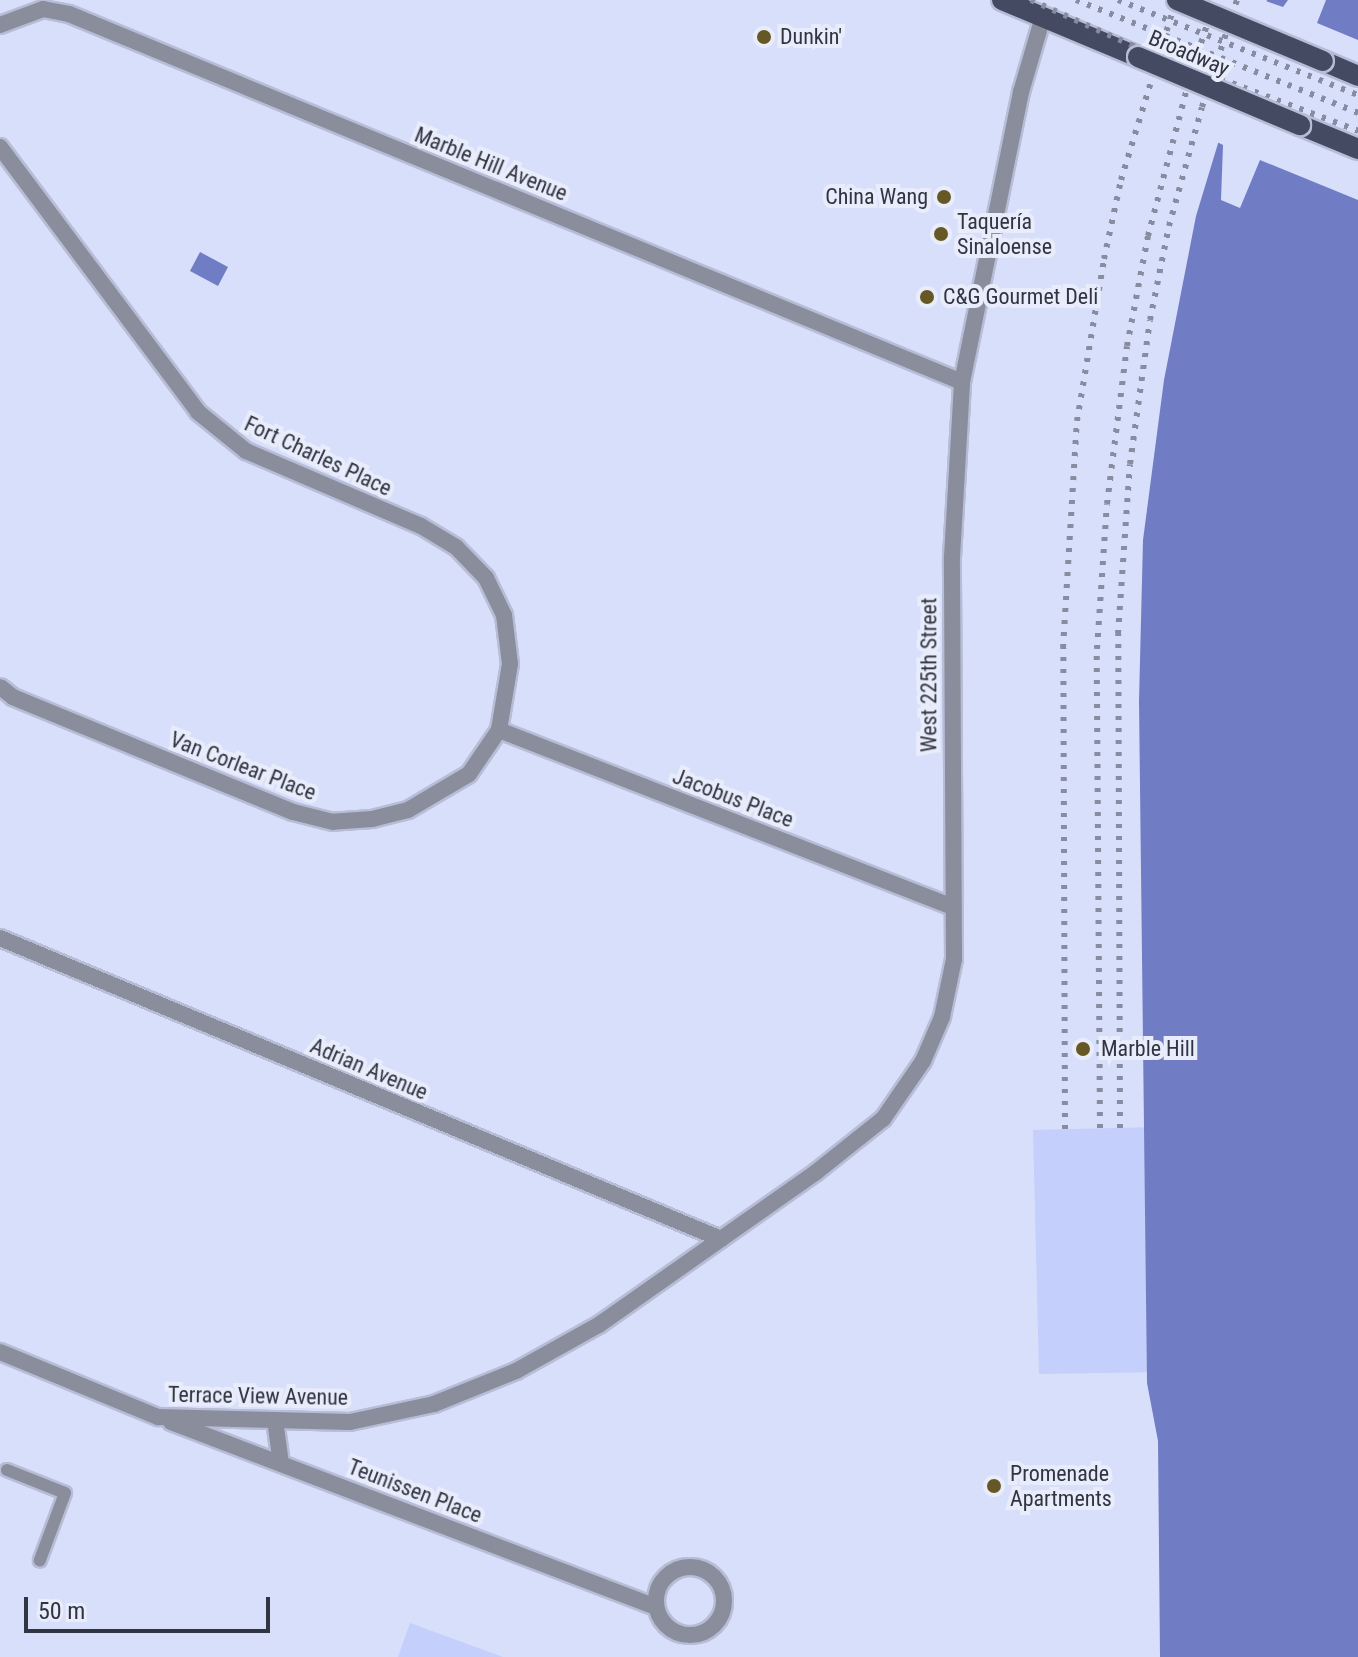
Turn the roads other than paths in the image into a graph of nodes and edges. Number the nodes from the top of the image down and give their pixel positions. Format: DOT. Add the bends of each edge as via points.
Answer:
graph roads {
  1 [pos="1002,0"];
  2 [pos="1177,0"];
  3 [pos="1042,20"];
  4 [pos="0,25"];
  5 [pos="1358,76"];
  6 [pos="0,147"];
  7 [pos="1358,149"];
  8 [pos="962,382"];
  9 [pos="0,687"];
  10 [pos="499,730"];
  11 [pos="952,907"];
  12 [pos="0,938"];
  13 [pos="721,1239"];
  14 [pos="0,1352"];
  15 [pos="158,1417"];
  16 [pos="275,1420"];
  17 [pos="281,1464"];
  18 [pos="7,1470"];
  19 [pos="40,1560"];
  20 [pos="656,1607"];
  1 -- 3 [label="main road, Broadway"];
  2 -- 5 [label="main road, Broadway, bridge"];
  3 -- 7 [label="main road, Broadway, bridge"];
  3 -- 8 [label="street, West 225th Street" via="1021,92"];
  4 -- 8 [label="street, Marble Hill Avenue" via="43,9 69,14"];
  6 -- 10 [label="street, Fort Charles Place" via="198,412 218,431 246,451 421,526 456,547 486,578 504,615 510,664"];
  8 -- 11 [label="street, West 225th Street" via="952,557"];
  9 -- 10 [label="street, Van Corlear Place" via="13,697 293,812 333,822 396,813 438,796 469,774"];
  10 -- 11 [label="street, Jacobus Place"];
  11 -- 13 [label="street, West 225th Street" via="954,959 942,1017 923,1061 883,1119"];
  12 -- 13 [label="street, Adrian Avenue"];
  13 -- 16 [label="street, Terrace View Avenue" via="600,1324 489,1382 434,1404 350,1422"];
  14 -- 15 [label="street, Terrace View Avenue"];
  15 -- 16 [label="street, Terrace View Avenue"];
  15 -- 17 [label="street, Teunissen Place"];
  16 -- 17 [label="street"];
  17 -- 20 [label="street, Teunissen Place"];
  18 -- 19 [label="lane" via="65,1493"];
  20 -- 20 [label="street, Teunissen Place" via="676,1633 699,1635 717,1622 725,1600 708,1571 686,1566 659,1585"];
}
